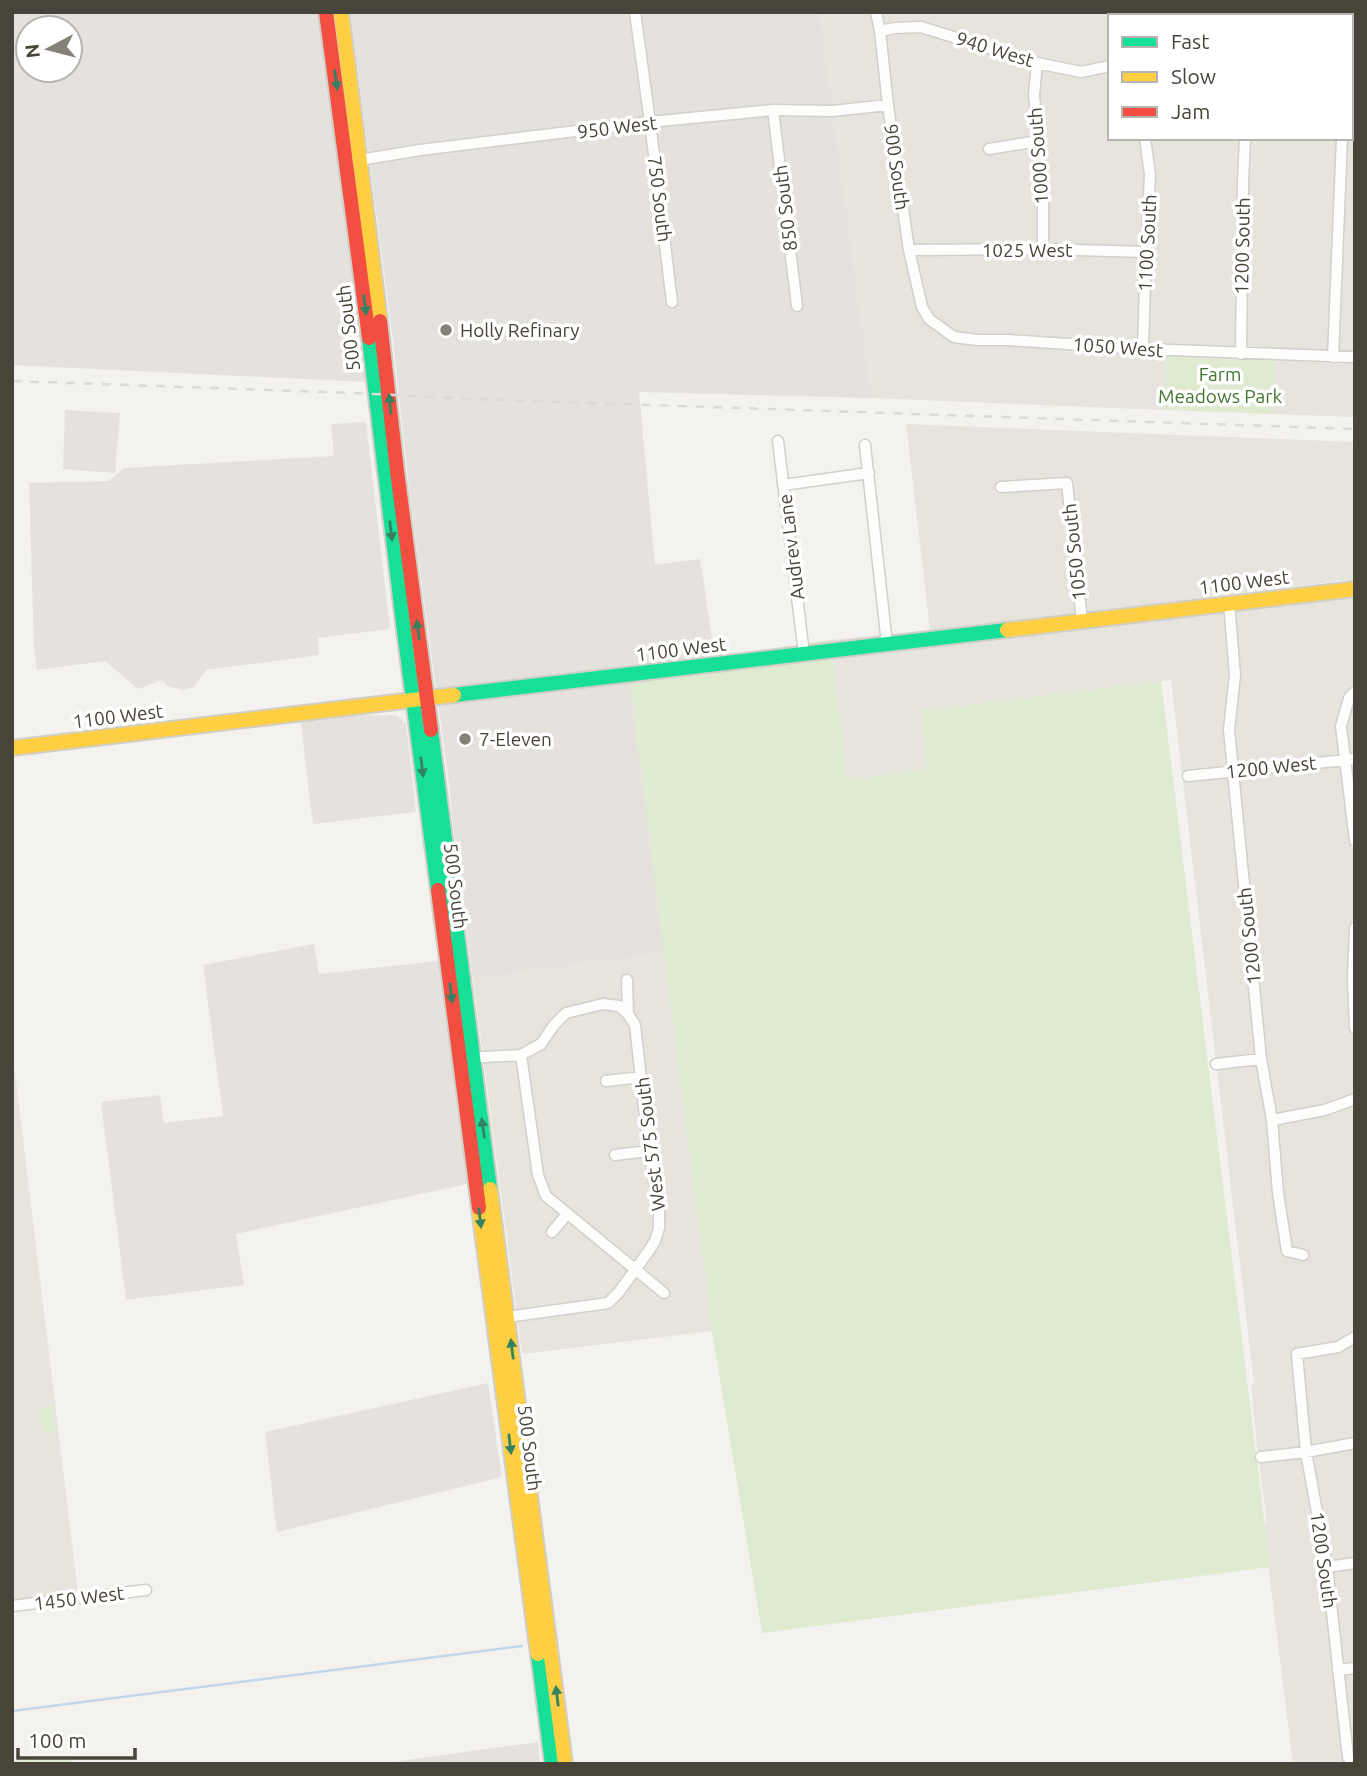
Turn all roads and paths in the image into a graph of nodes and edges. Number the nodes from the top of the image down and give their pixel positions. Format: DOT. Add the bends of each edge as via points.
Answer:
graph roads {
  1 [pos="326,12"];
  2 [pos="341,12"];
  3 [pos="635,12"];
  4 [pos="876,12"];
  5 [pos="880,31"];
  6 [pos="1037,63"];
  7 [pos="1108,66"];
  8 [pos="888,105"];
  9 [pos="773,110"];
  10 [pos="650,122"];
  11 [pos="1145,140"];
  12 [pos="1245,140"];
  13 [pos="1342,140"];
  14 [pos="1038,141"];
  15 [pos="989,149"];
  16 [pos="353,161"];
  17 [pos="1043,249"];
  18 [pos="909,250"];
  19 [pos="1146,252"];
  20 [pos="672,302"];
  21 [pos="797,306"];
  22 [pos="929,319"];
  23 [pos="1143,349"];
  24 [pos="1241,354"];
  25 [pos="1333,357"];
  26 [pos="1355,357"];
  27 [pos="778,441"];
  28 [pos="865,445"];
  29 [pos="869,473"];
  30 [pos="783,485"];
  31 [pos="1001,487"];
  32 [pos="1355,589"];
  33 [pos="1229,603"];
  34 [pos="1082,621"];
  35 [pos="887,643"];
  36 [pos="804,653"];
  37 [pos="1355,692"];
  38 [pos="420,699"];
  39 [pos="12,748"];
  40 [pos="1350,759"];
  41 [pos="1233,771"];
  42 [pos="1188,776"];
  43 [pos="1355,841"];
  44 [pos="1355,929"];
  45 [pos="627,980"];
  46 [pos="628,1014"];
  47 [pos="1355,1028"];
  48 [pos="521,1055"];
  49 [pos="466,1058"];
  50 [pos="1261,1059"];
  51 [pos="1216,1064"];
  52 [pos="641,1077"];
  53 [pos="606,1081"];
  54 [pos="1355,1099"];
  55 [pos="1272,1120"];
  56 [pos="649,1151"];
  57 [pos="615,1155"];
  58 [pos="566,1214"];
  59 [pos="552,1232"];
  60 [pos="1303,1255"];
  61 [pos="635,1268"];
  62 [pos="664,1293"];
  63 [pos="507,1318"];
  64 [pos="1355,1337"];
  65 [pos="1355,1443"];
  66 [pos="1306,1452"];
  67 [pos="1261,1457"];
  68 [pos="1355,1563"];
  69 [pos="1327,1567"];
  70 [pos="146,1590"];
  71 [pos="12,1606"];
  72 [pos="1355,1668"];
  73 [pos="1338,1670"];
  74 [pos="552,1764"];
  75 [pos="565,1764"];
  76 [pos="1354,1764"];
  1 -- 16 [label="main road, 500 South, one-way"];
  2 -- 16 [label="main road, 500 South"];
  3 -- 10 [label="street, 750 South"];
  4 -- 5 [label="street, 900 South"];
  5 -- 6 [label="street, 940 West" via="921,27"];
  5 -- 8 [label="street, 900 South"];
  6 -- 7 [label="street, 940 West" via="1082,72"];
  6 -- 14 [label="street, 1000 South"];
  8 -- 9 [label="street, 950 West" via="832,111"];
  8 -- 18 [label="street, 900 South"];
  9 -- 10 [label="street, 950 West"];
  9 -- 21 [label="street, 850 South"];
  10 -- 16 [label="street, 950 West"];
  10 -- 20 [label="street, 750 South"];
  11 -- 19 [label="street, 1100 South" via="1150,175"];
  12 -- 24 [label="street, 1200 South"];
  13 -- 25 [label="street"];
  14 -- 15 [label="street"];
  14 -- 17 [label="street, 1000 South"];
  16 -- 38 [label="main road, 500 South" via="391,536"];
  17 -- 18 [label="street, 1025 West"];
  17 -- 19 [label="street, 1025 West"];
  18 -- 22 [label="street, 900 South"];
  19 -- 23 [label="street, 1100 South"];
  22 -- 23 [label="street, 1050 West" via="954,337"];
  23 -- 24 [label="street, 1050 West"];
  24 -- 25 [label="street, 1050 West"];
  25 -- 26 [label="street, 1050 West"];
  27 -- 30 [label="street, Audrev Lane"];
  28 -- 29 [label="street"];
  29 -- 30 [label="street"];
  29 -- 35 [label="street"];
  30 -- 36 [label="street, Audrev Lane"];
  31 -- 34 [label="street, 1050 South" via="1067,483"];
  32 -- 33 [label="main road, 1100 West"];
  33 -- 34 [label="main road, 1100 West"];
  33 -- 41 [label="street, 1200 South" via="1235,675 1229,730"];
  34 -- 35 [label="main road, 1100 West"];
  35 -- 36 [label="main road, 1100 West"];
  36 -- 38 [label="main road, 1100 West"];
  37 -- 40 [label="street" via="1341,726"];
  38 -- 39 [label="main road, 1100 West"];
  38 -- 49 [label="main road, 500 South"];
  40 -- 41 [label="street, 1200 West"];
  40 -- 43 [label="street"];
  41 -- 42 [label="street, 1200 West"];
  41 -- 50 [label="street, 1200 South"];
  44 -- 47 [label="street"];
  45 -- 46 [label="street, West 575 South"];
  46 -- 48 [label="street" via="619,1006 603,1004 566,1013 541,1044"];
  46 -- 52 [label="street, West 575 South" via="635,1025"];
  48 -- 49 [label="street"];
  48 -- 58 [label="street" via="541,1187"];
  63 -- 49 [label="main road, 500 South, one-way"];
  49 -- 74 [label="main road, 500 South, one-way"];
  50 -- 51 [label="street"];
  50 -- 55 [label="street, 1200 South"];
  52 -- 53 [label="street"];
  52 -- 56 [label="street, West 575 South"];
  54 -- 55 [label="street"];
  55 -- 60 [label="street, 1200 South" via="1287,1251"];
  56 -- 57 [label="street"];
  56 -- 61 [label="street, West 575 South" via="659,1228"];
  58 -- 59 [label="street"];
  58 -- 61 [label="street"];
  61 -- 62 [label="street"];
  61 -- 63 [label="street, West 575 South" via="608,1303"];
  75 -- 63 [label="main road, 500 South, one-way"];
  64 -- 66 [label="street, 1200 South" via="1338,1347 1297,1354"];
  65 -- 66 [label="street"];
  66 -- 67 [label="street"];
  66 -- 69 [label="street, 1200 South"];
  68 -- 69 [label="street"];
  69 -- 73 [label="street, 1200 South"];
  70 -- 71 [label="street, 1450 West"];
  72 -- 73 [label="street"];
  73 -- 76 [label="street, 1200 South" via="1348,1757"];
}
